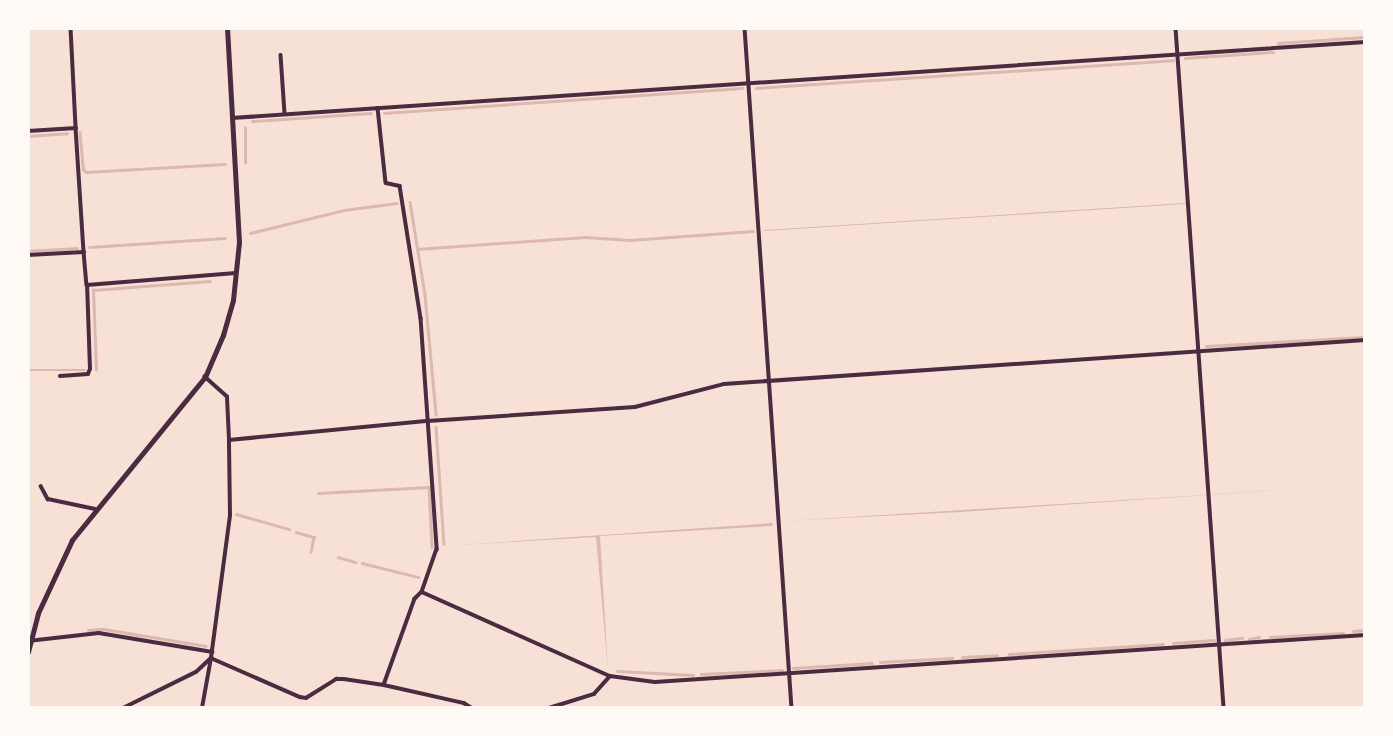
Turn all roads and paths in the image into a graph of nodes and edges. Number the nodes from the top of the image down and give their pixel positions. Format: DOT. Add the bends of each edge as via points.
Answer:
graph roads {
  1 [pos="71,28"];
  2 [pos="227,28"];
  3 [pos="745,28"];
  4 [pos="1176,28"];
  5 [pos="1365,41"];
  6 [pos="281,55"];
  7 [pos="1178,55"];
  8 [pos="748,83"];
  9 [pos="378,108"];
  10 [pos="285,114"];
  11 [pos="232,118"];
  12 [pos="76,128"];
  13 [pos="28,131"];
  14 [pos="84,252"];
  15 [pos="28,255"];
  16 [pos="236,273"];
  17 [pos="87,285"];
  18 [pos="1365,340"];
  19 [pos="1200,351"];
  20 [pos="60,376"];
  21 [pos="205,377"];
  22 [pos="769,380"];
  23 [pos="428,421"];
  24 [pos="229,440"];
  25 [pos="41,486"];
  26 [pos="95,509"];
  27 [pos="422,592"];
  28 [pos="1365,635"];
  29 [pos="29,641"];
  30 [pos="1220,645"];
  31 [pos="28,652"];
  32 [pos="212,652"];
  33 [pos="211,658"];
  34 [pos="789,673"];
  35 [pos="610,676"];
  36 [pos="384,685"];
  37 [pos="123,708"];
  38 [pos="202,708"];
  39 [pos="472,708"];
  40 [pos="549,708"];
  41 [pos="792,708"];
  42 [pos="1224,708"];
  1 -- 12 [label="street"];
  2 -- 11 [label="main road"];
  3 -- 8 [label="street"];
  4 -- 7 [label="street"];
  5 -- 7 [label="street"];
  6 -- 10 [label="street"];
  7 -- 8 [label="street"];
  7 -- 19 [label="street"];
  8 -- 9 [label="street"];
  8 -- 22 [label="street"];
  9 -- 10 [label="street"];
  9 -- 23 [label="street" via="386,184 400,186 421,318"];
  10 -- 11 [label="street"];
  11 -- 16 [label="main road" via="239,242"];
  12 -- 13 [label="street"];
  12 -- 14 [label="street"];
  14 -- 15 [label="street"];
  14 -- 17 [label="street"];
  16 -- 17 [label="street"];
  16 -- 21 [label="main road" via="223,335"];
  17 -- 20 [label="street" via="90,369"];
  18 -- 19 [label="street"];
  19 -- 22 [label="street"];
  19 -- 30 [label="street"];
  21 -- 24 [label="street" via="227,397"];
  21 -- 26 [label="main road"];
  22 -- 23 [label="street" via="724,384 635,407"];
  22 -- 34 [label="street"];
  23 -- 24 [label="street"];
  23 -- 27 [label="street" via="437,549"];
  24 -- 32 [label="street" via="230,516"];
  25 -- 26 [label="street" via="48,499"];
  26 -- 29 [label="main road" via="60,562"];
  27 -- 35 [label="street"];
  27 -- 36 [label="street" via="415,599"];
  28 -- 30 [label="street"];
  29 -- 31 [label="main road"];
  29 -- 32 [label="street" via="99,633"];
  30 -- 34 [label="street"];
  30 -- 42 [label="street"];
  32 -- 33 [label="street"];
  33 -- 36 [label="street" via="306,698 335,679"];
  33 -- 37 [label="street" via="196,672"];
  33 -- 38 [label="street"];
  34 -- 35 [label="street" via="655,682"];
  34 -- 41 [label="street"];
  35 -- 40 [label="street" via="594,694"];
  36 -- 39 [label="street"];
}
